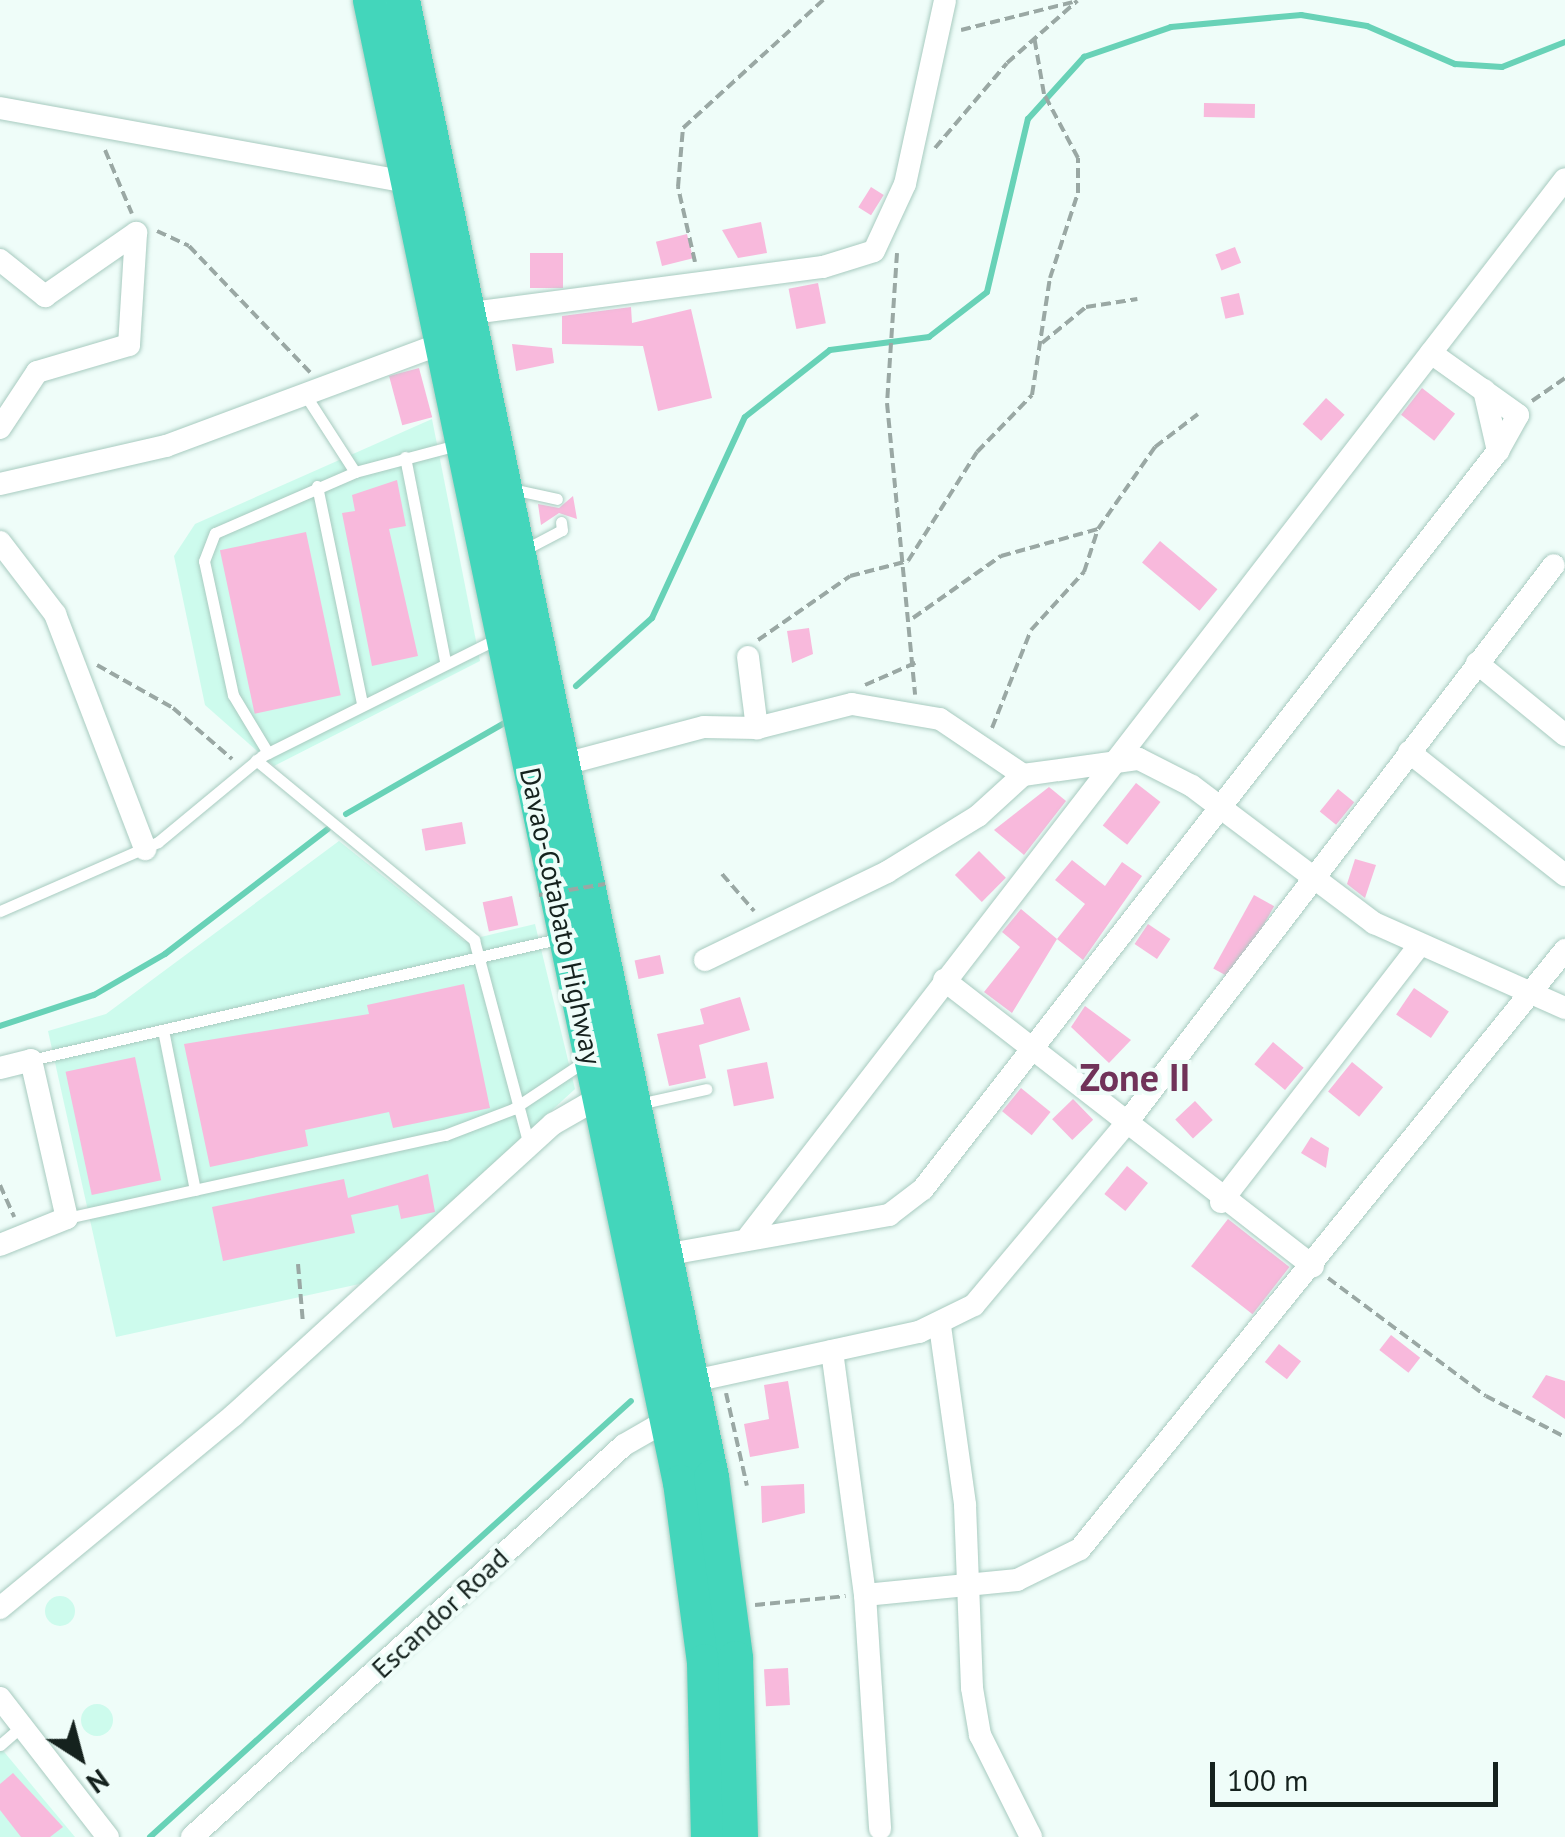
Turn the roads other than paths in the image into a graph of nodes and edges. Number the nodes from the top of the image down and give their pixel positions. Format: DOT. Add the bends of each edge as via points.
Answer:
graph roads {
  1 [pos="370,0"];
  2 [pos="402,0"];
  3 [pos="945,0"];
  4 [pos="0,108"];
  5 [pos="1565,179"];
  6 [pos="407,182"];
  7 [pos="0,260"];
  8 [pos="454,327"];
  9 [pos="1431,353"];
  10 [pos="314,390"];
  11 [pos="1484,390"];
  12 [pos="0,428"];
  13 [pos="477,440"];
  14 [pos="1498,452"];
  15 [pos="404,457"];
  16 [pos="354,472"];
  17 [pos="0,484"];
  18 [pos="317,486"];
  19 [pos="503,488"];
  20 [pos="557,499"];
  21 [pos="561,522"];
  22 [pos="0,542"];
  23 [pos="516,554"];
  24 [pos="1554,565"];
  25 [pos="517,634"];
  26 [pos="748,656"];
  27 [pos="445,661"];
  28 [pos="1477,664"];
  29 [pos="362,704"];
  30 [pos="757,728"];
  31 [pos="1565,734"];
  32 [pos="1409,752"];
  33 [pos="262,756"];
  34 [pos="1120,756"];
  35 [pos="561,765"];
  36 [pos="1022,775"];
  37 [pos="1218,806"];
  38 [pos="144,850"];
  39 [pos="1565,875"];
  40 [pos="1309,880"];
  41 [pos="0,911"];
  42 [pos="582,934"];
  43 [pos="1418,947"];
  44 [pos="1565,950"];
  45 [pos="480,957"];
  46 [pos="705,960"];
  47 [pos="944,980"];
  48 [pos="1532,993"];
  49 [pos="1565,1008"];
  50 [pos="163,1030"];
  51 [pos="1031,1050"];
  52 [pos="607,1053"];
  53 [pos="30,1060"];
  54 [pos="0,1068"];
  55 [pos="706,1089"];
  56 [pos="617,1101"];
  57 [pos="513,1109"];
  58 [pos="1125,1125"];
  59 [pos="529,1145"];
  60 [pos="195,1190"];
  61 [pos="1221,1202"];
  62 [pos="67,1218"];
  63 [pos="749,1236"];
  64 [pos="11,1240"];
  65 [pos="664,1255"];
  66 [pos="1312,1266"];
  67 [pos="940,1326"];
  68 [pos="832,1350"];
  69 [pos="688,1394"];
  70 [pos="969,1586"];
  71 [pos="865,1594"];
  72 [pos="0,1608"];
  73 [pos="0,1698"];
  74 [pos="21,1727"];
  75 [pos="0,1745"];
  76 [pos="880,1829"];
  77 [pos="108,1837"];
  78 [pos="192,1837"];
  79 [pos="708,1837"];
  80 [pos="740,1837"];
  81 [pos="1031,1837"];
  1 -- 6 [label="highway, Davao-Cotabato Highway"];
  2 -- 8 [label="highway, Davao-Cotabato Highway"];
  3 -- 8 [label="street" via="905,184 886,237 854,261 701,280"];
  4 -- 6 [label="street"];
  5 -- 9 [label="street"];
  6 -- 8 [label="highway, Davao-Cotabato Highway"];
  7 -- 12 [label="street" via="45,296 136,232 129,346 36,372"];
  8 -- 10 [label="street"];
  8 -- 13 [label="highway, Davao-Cotabato Highway"];
  9 -- 11 [label="street"];
  9 -- 34 [label="street"];
  10 -- 16 [label="lane"];
  10 -- 17 [label="street" via="166,446"];
  11 -- 14 [label="street"];
  11 -- 14 [label="street" via="1518,415"];
  13 -- 15 [label="lane"];
  13 -- 19 [label="highway, Davao-Cotabato Highway"];
  13 -- 25 [label="highway, Davao-Cotabato Highway"];
  14 -- 37 [label="street"];
  15 -- 16 [label="lane"];
  15 -- 27 [label="lane"];
  16 -- 18 [label="lane"];
  18 -- 29 [label="lane"];
  18 -- 33 [label="lane" via="240,515 206,548 233,695"];
  19 -- 20 [label="lane"];
  19 -- 23 [label="highway, Davao-Cotabato Highway"];
  21 -- 23 [label="lane" via="562,530"];
  22 -- 38 [label="street" via="41,591 72,652"];
  23 -- 25 [label="highway, Davao-Cotabato Highway"];
  24 -- 28 [label="street"];
  25 -- 27 [label="lane"];
  25 -- 35 [label="highway, Davao-Cotabato Highway"];
  25 -- 42 [label="highway, Davao-Cotabato Highway"];
  26 -- 30 [label="street"];
  27 -- 29 [label="lane"];
  28 -- 31 [label="street"];
  28 -- 32 [label="street"];
  29 -- 33 [label="lane"];
  30 -- 35 [label="street" via="704,727"];
  30 -- 36 [label="street" via="852,704 914,709 983,744"];
  32 -- 39 [label="street"];
  32 -- 40 [label="street"];
  33 -- 38 [label="lane"];
  33 -- 45 [label="lane" via="445,908"];
  34 -- 36 [label="street" via="1057,776"];
  34 -- 37 [label="street" via="1165,769"];
  34 -- 47 [label="street"];
  35 -- 42 [label="highway, Davao-Cotabato Highway"];
  36 -- 46 [label="street" via="939,841"];
  37 -- 40 [label="street"];
  37 -- 51 [label="street"];
  38 -- 41 [label="lane"];
  40 -- 43 [label="street"];
  40 -- 58 [label="street"];
  42 -- 45 [label="lane"];
  42 -- 52 [label="highway, Davao-Cotabato Highway"];
  43 -- 48 [label="street"];
  43 -- 61 [label="street"];
  44 -- 48 [label="street"];
  45 -- 50 [label="lane"];
  45 -- 57 [label="lane"];
  47 -- 51 [label="street"];
  47 -- 63 [label="street"];
  48 -- 49 [label="street"];
  48 -- 66 [label="street"];
  50 -- 53 [label="lane"];
  50 -- 60 [label="lane"];
  51 -- 58 [label="street"];
  51 -- 63 [label="street" via="908,1205 839,1226"];
  52 -- 56 [label="highway, Davao-Cotabato Highway"];
  52 -- 57 [label="lane"];
  53 -- 54 [label="street"];
  53 -- 62 [label="street"];
  55 -- 56 [label="lane"];
  56 -- 59 [label="street"];
  56 -- 65 [label="highway, Davao-Cotabato Highway"];
  56 -- 69 [label="highway, Davao-Cotabato Highway"];
  57 -- 59 [label="lane"];
  57 -- 60 [label="lane" via="446,1135"];
  58 -- 61 [label="street"];
  58 -- 67 [label="street" via="990,1289"];
  59 -- 72 [label="street" via="308,1349"];
  60 -- 62 [label="lane"];
  61 -- 66 [label="street"];
  62 -- 64 [label="street"];
  63 -- 65 [label="street"];
  65 -- 69 [label="highway, Davao-Cotabato Highway"];
  66 -- 70 [label="street" via="1080,1550 1035,1576"];
  67 -- 68 [label="street"];
  67 -- 70 [label="street"];
  68 -- 69 [label="street"];
  68 -- 71 [label="street"];
  69 -- 78 [label="street, Escandor Road"];
  69 -- 79 [label="highway, Davao-Cotabato Highway"];
  69 -- 80 [label="highway, Davao-Cotabato Highway" via="730,1607"];
  70 -- 71 [label="street"];
  70 -- 81 [label="street" via="980,1735"];
  71 -- 76 [label="street"];
  73 -- 74 [label="street"];
  74 -- 75 [label="lane"];
  74 -- 77 [label="street"];
}
